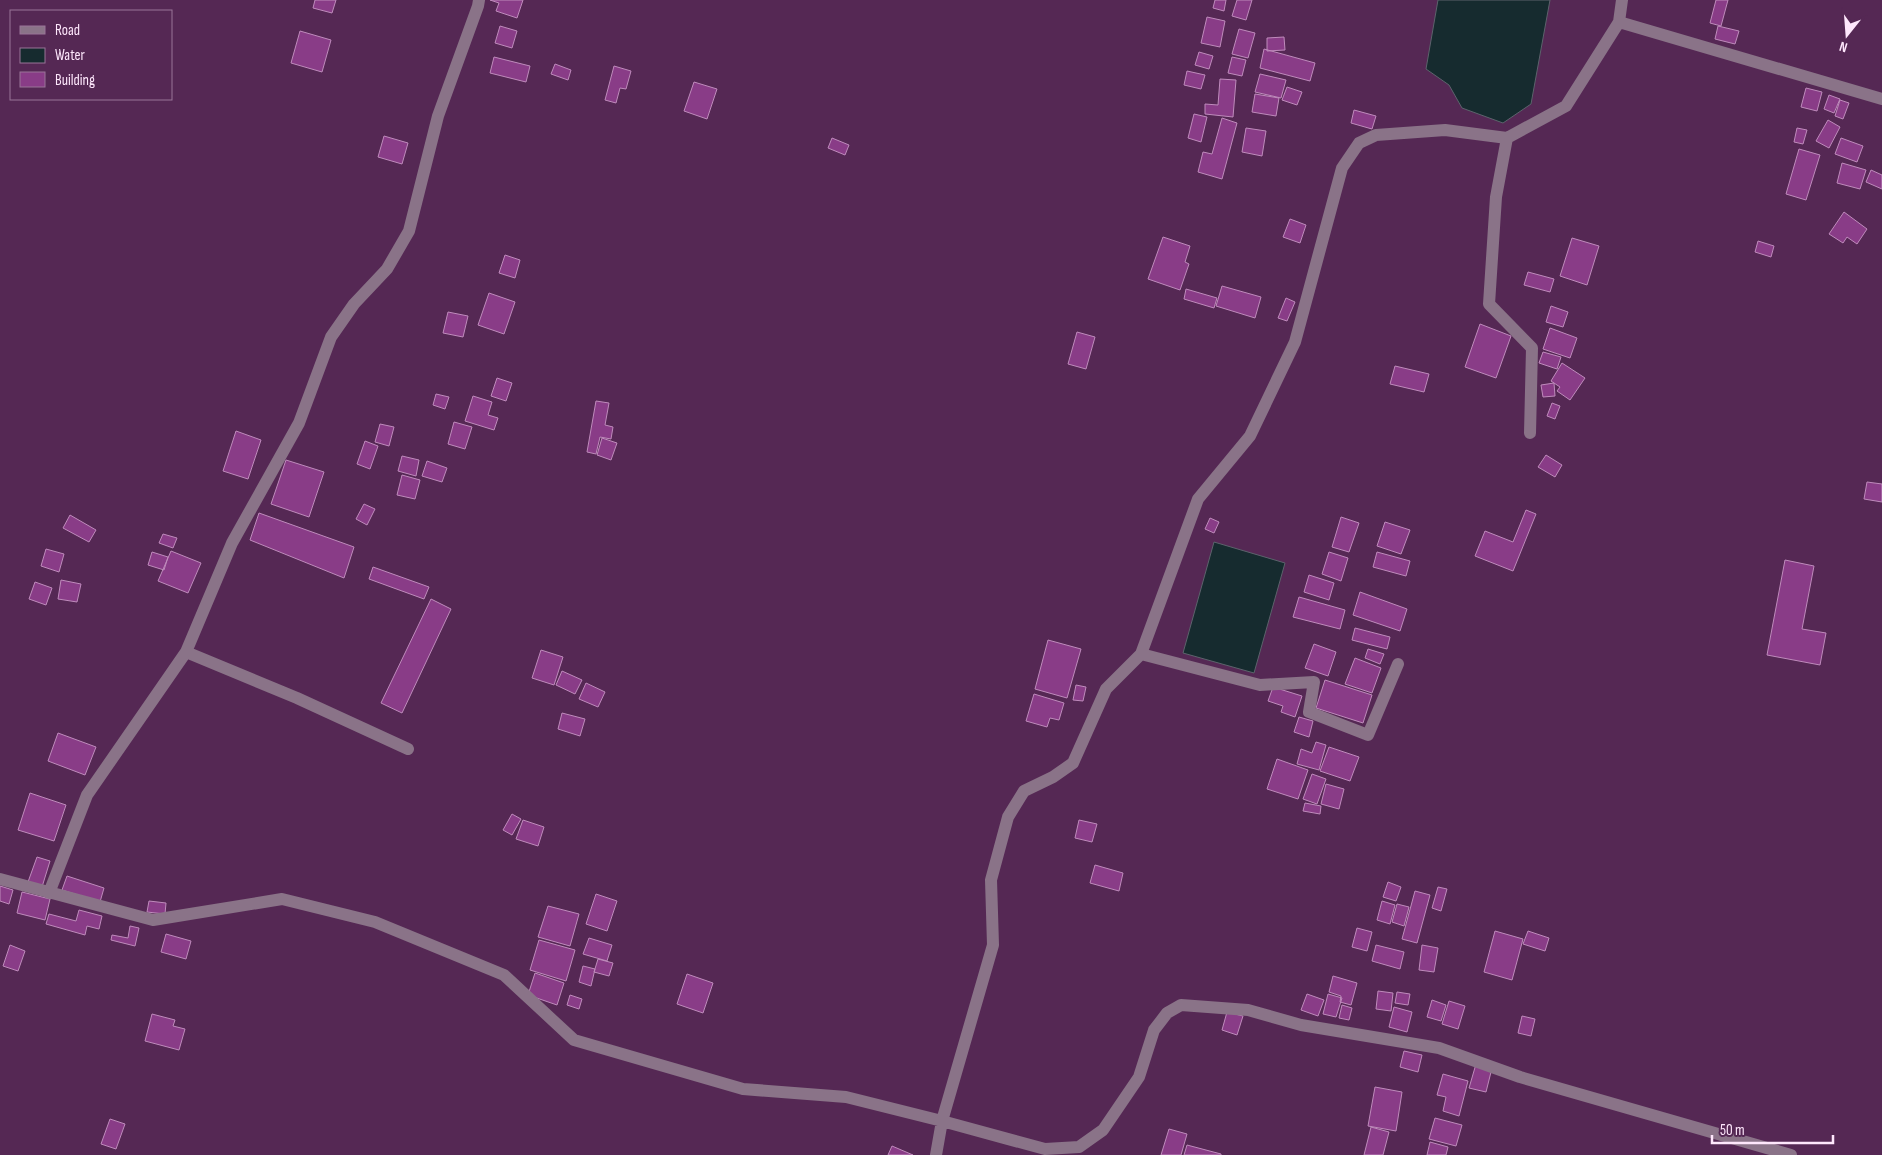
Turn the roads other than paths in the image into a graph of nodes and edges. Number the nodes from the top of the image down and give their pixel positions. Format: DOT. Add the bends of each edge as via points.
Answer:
graph roads {
  1 [pos="479,0"];
  2 [pos="1622,0"];
  3 [pos="1619,22"];
  4 [pos="1882,99"];
  5 [pos="1507,138"];
  6 [pos="1530,433"];
  7 [pos="186,652"];
  8 [pos="1141,654"];
  9 [pos="1398,664"];
  10 [pos="408,750"];
  11 [pos="0,879"];
  12 [pos="49,893"];
  13 [pos="942,1121"];
  14 [pos="936,1155"];
  15 [pos="1790,1155"];
  1 -- 7 [label="street" via="438,116 409,231 387,268 354,304 331,337 300,424 232,543"];
  2 -- 3 [label="street"];
  3 -- 4 [label="street"];
  3 -- 5 [label="street" via="1566,106"];
  5 -- 6 [label="street" via="1496,197 1490,304 1532,348"];
  5 -- 8 [label="street" via="1446,130 1376,134 1359,143 1342,168 1295,342 1250,436 1198,499"];
  7 -- 10 [label="street"];
  7 -- 12 [label="street" via="87,795"];
  8 -- 9 [label="street" via="1260,685 1314,682 1309,712 1368,735"];
  8 -- 13 [label="street" via="1106,689 1073,762 1053,777 1024,791 1008,818 991,880 993,945"];
  11 -- 12 [label="street"];
  12 -- 13 [label="street" via="153,920 282,899 376,922 504,975 574,1040 743,1089 846,1097"];
  13 -- 14 [label="street"];
  13 -- 15 [label="street" via="1045,1150 1079,1147 1103,1130 1139,1077 1154,1030 1166,1013 1181,1005 1248,1010 1301,1025 1439,1048 1520,1076"];
}
